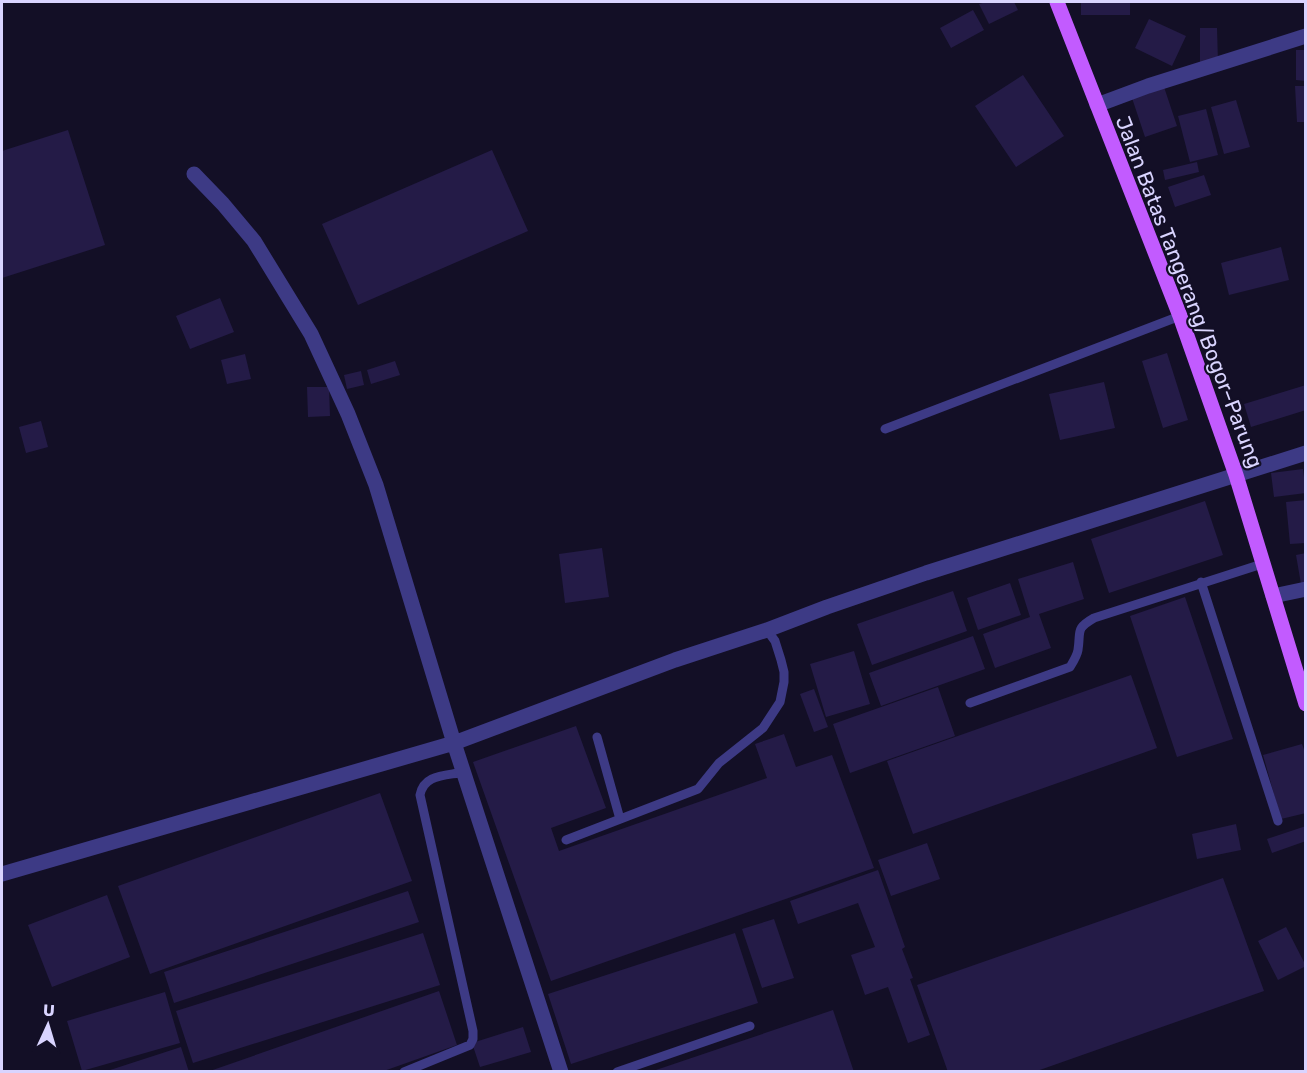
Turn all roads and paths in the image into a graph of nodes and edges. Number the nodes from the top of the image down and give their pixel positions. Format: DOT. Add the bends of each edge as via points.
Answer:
graph roads {
  1 [pos="1057,2"];
  2 [pos="1305,36"];
  3 [pos="1097,105"];
  4 [pos="194,174"];
  5 [pos="1180,316"];
  6 [pos="885,429"];
  7 [pos="1305,453"];
  8 [pos="1236,475"];
  9 [pos="1262,564"];
  10 [pos="1201,582"];
  11 [pos="1305,589"];
  12 [pos="1273,596"];
  13 [pos="767,630"];
  14 [pos="970,703"];
  15 [pos="1305,704"];
  16 [pos="597,737"];
  17 [pos="454,743"];
  18 [pos="464,772"];
  19 [pos="620,819"];
  20 [pos="1278,821"];
  21 [pos="566,840"];
  22 [pos="2,874"];
  23 [pos="750,1026"];
  24 [pos="404,1071"];
  25 [pos="561,1071"];
  26 [pos="617,1071"];
  1 -- 3 [label="main road, Jalan Batas Tangerang/Bogor–Parung"];
  2 -- 3 [label="street"];
  3 -- 5 [label="main road, Jalan Batas Tangerang/Bogor–Parung"];
  4 -- 17 [label="street" via="254,241 330,373 376,485"];
  5 -- 6 [label="lane"];
  5 -- 8 [label="main road, Jalan Batas Tangerang/Bogor–Parung"];
  7 -- 8 [label="street"];
  8 -- 9 [label="main road, Jalan Batas Tangerang/Bogor–Parung"];
  8 -- 13 [label="street" via="926,573"];
  9 -- 10 [label="lane"];
  9 -- 12 [label="main road, Jalan Batas Tangerang/Bogor–Parung"];
  10 -- 14 [label="lane" via="1082,624 1078,650 1070,667"];
  10 -- 20 [label="lane"];
  11 -- 12 [label="street"];
  12 -- 15 [label="main road, Jalan Batas Tangerang/Bogor–Parung"];
  13 -- 17 [label="street" via="675,660"];
  13 -- 19 [label="lane" via="775,641 784,682 780,702 763,728 719,763 698,789"];
  16 -- 19 [label="lane"];
  17 -- 18 [label="street"];
  17 -- 22 [label="street"];
  18 -- 24 [label="lane" via="428,779 420,795 473,1039 470,1045"];
  18 -- 25 [label="street"];
  19 -- 21 [label="lane"];
  23 -- 26 [label="lane"];
}
